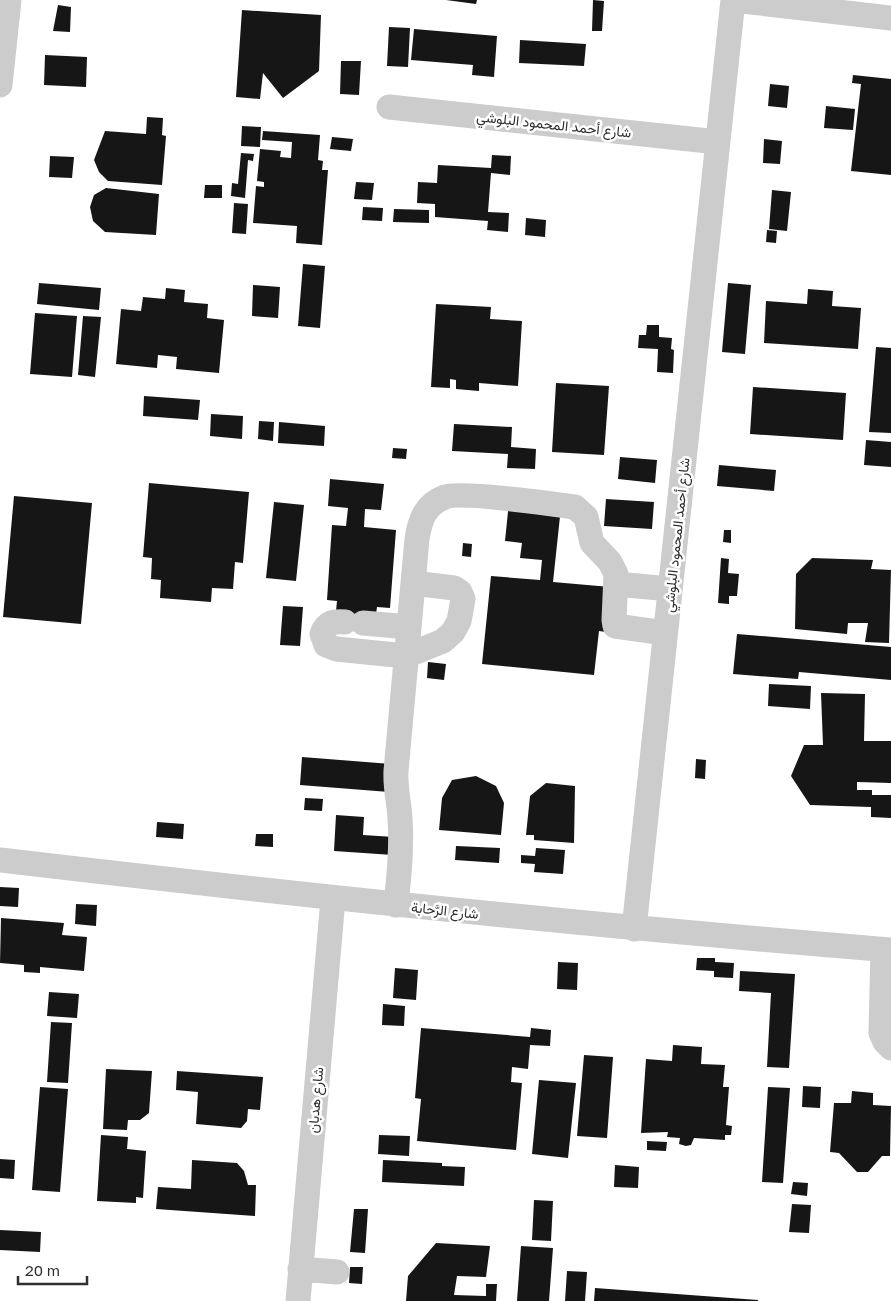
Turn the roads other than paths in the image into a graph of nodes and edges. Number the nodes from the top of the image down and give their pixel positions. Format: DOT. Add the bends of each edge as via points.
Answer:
graph roads {
  1 [pos="9,0"];
  2 [pos="733,0"];
  3 [pos="891,18"];
  4 [pos="0,85"];
  5 [pos="390,106"];
  6 [pos="718,142"];
  7 [pos="413,583"];
  8 [pos="616,584"];
  9 [pos="670,589"];
  10 [pos="409,627"];
  11 [pos="666,632"];
  12 [pos="406,656"];
  13 [pos="0,860"];
  14 [pos="333,899"];
  15 [pos="396,905"];
  16 [pos="634,929"];
  17 [pos="887,950"];
  18 [pos="891,1048"];
  19 [pos="300,1270"];
  20 [pos="337,1272"];
  21 [pos="298,1301"];
  1 -- 4 [label="street"];
  2 -- 3 [label="street"];
  2 -- 6 [label="street, شارع أحمد المحمود البلوشي"];
  5 -- 6 [label="street, شارع أحمد المحمود البلوشي"];
  6 -- 9 [label="street, شارع أحمد المحمود البلوشي"];
  7 -- 8 [label="street" via="420,520 430,505 446,496 465,495 575,508 586,518 589,534 598,551 614,568"];
  7 -- 10 [label="street"];
  7 -- 12 [label="street" via="454,588 463,599 459,621 453,632 443,641"];
  8 -- 9 [label="street"];
  8 -- 11 [label="street" via="616,626"];
  9 -- 11 [label="street, شارع أحمد المحمود البلوشي"];
  10 -- 12 [label="street"];
  10 -- 12 [label="street" via="332,622 327,624 322,634 326,645 336,649"];
  11 -- 16 [label="street, شارع أحمد المحمود البلوشي"];
  12 -- 15 [label="street" via="395,779 400,818"];
  13 -- 14 [label="street, شارع الرَّحابة"];
  14 -- 15 [label="street, شارع الرَّحابة"];
  14 -- 19 [label="street, شارع هدبان"];
  15 -- 16 [label="street, شارع الرَّحابة"];
  16 -- 17 [label="street, شارع الرَّحابة"];
  17 -- 18 [label="street" via="881,1033"];
  19 -- 20 [label="street"];
  19 -- 21 [label="street, شارع هدبان"];
}
